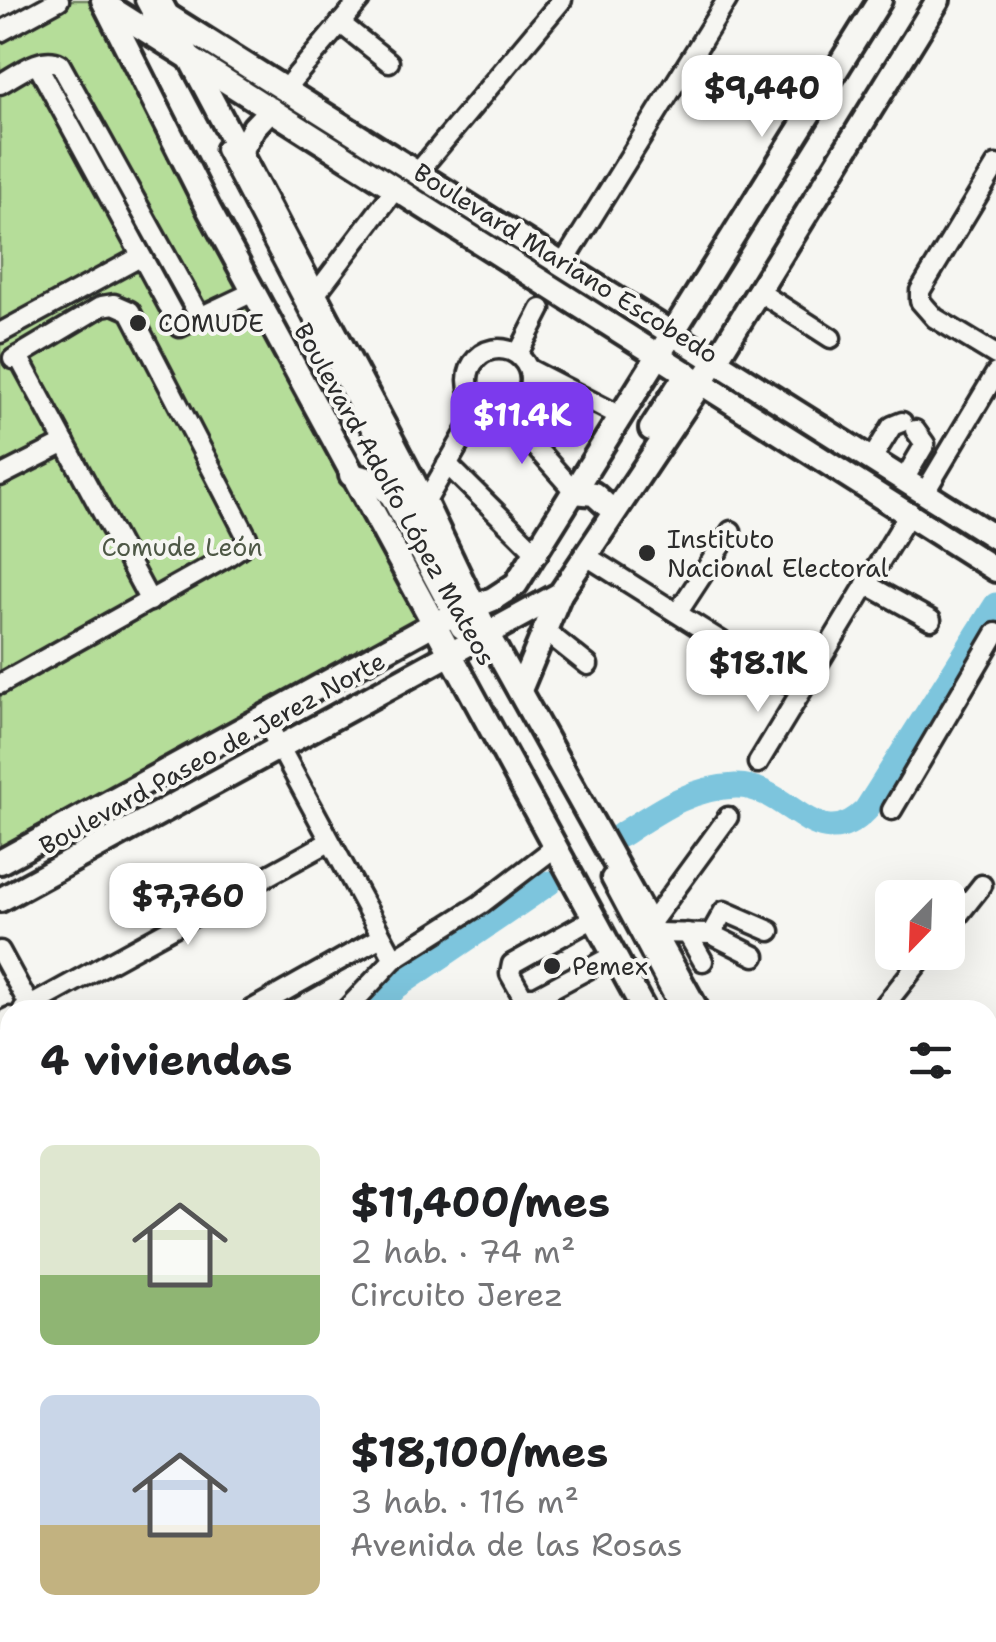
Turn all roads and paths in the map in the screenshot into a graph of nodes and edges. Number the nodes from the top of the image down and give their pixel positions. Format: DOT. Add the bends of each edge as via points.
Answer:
graph roads {
  1 [pos="59,0"];
  2 [pos="145,0"];
  3 [pos="360,0"];
  4 [pos="562,0"];
  5 [pos="727,0"];
  6 [pos="880,0"];
  7 [pos="938,0"];
  8 [pos="105,2"];
  9 [pos="162,7"];
  10 [pos="340,23"];
  11 [pos="0,32"];
  12 [pos="168,42"];
  13 [pos="190,57"];
  14 [pos="389,62"];
  15 [pos="37,64"];
  16 [pos="0,84"];
  17 [pos="278,100"];
  18 [pos="240,153"];
  19 [pos="996,165"];
  20 [pos="418,172"];
  21 [pos="396,188"];
  22 [pos="140,257"];
  23 [pos="563,264"];
  24 [pos="758,291"];
  25 [pos="253,292"];
  26 [pos="316,295"];
  27 [pos="542,309"];
  28 [pos="200,317"];
  29 [pos="0,333"];
  30 [pos="674,334"];
  31 [pos="830,338"];
  32 [pos="659,355"];
  33 [pos="996,355"];
  34 [pos="524,362"];
  35 [pos="714,362"];
  36 [pos="996,374"];
  37 [pos="694,377"];
  38 [pos="481,406"];
  39 [pos="504,411"];
  40 [pos="622,417"];
  41 [pos="914,432"];
  42 [pos="65,442"];
  43 [pos="873,457"];
  44 [pos="946,457"];
  45 [pos="447,464"];
  46 [pos="0,476"];
  47 [pos="915,485"];
  48 [pos="575,492"];
  49 [pos="425,503"];
  50 [pos="606,505"];
  51 [pos="910,512"];
  52 [pos="552,531"];
  53 [pos="731,531"];
  54 [pos="996,538"];
  55 [pos="590,552"];
  56 [pos="538,554"];
  57 [pos="996,570"];
  58 [pos="866,584"];
  59 [pos="560,594"];
  60 [pos="150,601"];
  61 [pos="678,612"];
  62 [pos="457,613"];
  63 [pos="930,620"];
  64 [pos="543,629"];
  65 [pos="996,633"];
  66 [pos="473,643"];
  67 [pos="588,665"];
  68 [pos="0,684"];
  69 [pos="520,690"];
  70 [pos="800,691"];
  71 [pos="264,718"];
  72 [pos="279,746"];
  73 [pos="758,764"];
  74 [pos="892,810"];
  75 [pos="728,817"];
  76 [pos="328,842"];
  77 [pos="554,848"];
  78 [pos="0,862"];
  79 [pos="982,885"];
  80 [pos="0,900"];
  81 [pos="965,906"];
  82 [pos="589,908"];
  83 [pos="652,928"];
  84 [pos="770,930"];
  85 [pos="687,933"];
  86 [pos="710,934"];
  87 [pos="381,936"];
  88 [pos="0,951"];
  89 [pos="614,954"];
  90 [pos="756,956"];
  91 [pos="394,959"];
  92 [pos="703,960"];
  93 [pos="913,970"];
  94 [pos="24,1000"];
  95 [pos="44,1000"];
  96 [pos="269,1000"];
  97 [pos="355,1000"];
  98 [pos="639,1000"];
  99 [pos="675,1000"];
  100 [pos="692,1000"];
  101 [pos="889,1000"];
  1 -- 11 [label="street"];
  2 -- 12 [label="street"];
  3 -- 10 [label="street"];
  4 -- 20 [label="street"];
  5 -- 23 [label="street"];
  6 -- 30 [label="main road, Boulevard Paseo de Jerez Norte"];
  7 -- 24 [label="main road"];
  8 -- 12 [label="main road, Boulevard Mariano Escobedo"];
  8 -- 25 [label="main road, Boulevard Adolfo López Mateos"];
  9 -- 13 [label="main road, Boulevard Adolfo López Mateos"];
  9 -- 17 [label="main road, Boulevard Mariano Escobedo"];
  10 -- 14 [label="street"];
  10 -- 17 [label="street"];
  12 -- 13 [label="main road, Boulevard Mariano Escobedo"];
  12 -- 62 [label="street"];
  13 -- 17 [label="main road, Boulevard Mariano Escobedo"];
  13 -- 18 [label="main road, Boulevard Adolfo López Mateos"];
  15 -- 16 [label="street"];
  15 -- 22 [label="street"];
  15 -- 28 [label="street" via="60,64"];
  17 -- 18 [label="main road"];
  17 -- 20 [label="main road, Boulevard Mariano Escobedo"];
  17 -- 21 [label="main road, Boulevard Mariano Escobedo"];
  18 -- 26 [label="main road, Boulevard Adolfo López Mateos"];
  19 -- 33 [label="street" via="920,291 935,318"];
  20 -- 23 [label="main road, Boulevard Mariano Escobedo"];
  21 -- 26 [label="street"];
  21 -- 32 [label="main road, Boulevard Mariano Escobedo"];
  22 -- 28 [label="street" via="180,327"];
  22 -- 29 [label="street"];
  23 -- 30 [label="main road, Boulevard Mariano Escobedo"];
  24 -- 31 [label="street"];
  24 -- 35 [label="main road"];
  25 -- 28 [label="street"];
  25 -- 62 [label="main road, Boulevard Adolfo López Mateos" via="352,475"];
  26 -- 49 [label="main road, Boulevard Adolfo López Mateos"];
  27 -- 34 [label="street"];
  30 -- 32 [label="main road, Boulevard Paseo de Jerez Norte"];
  30 -- 35 [label="main road, Boulevard Mariano Escobedo"];
  32 -- 37 [label="main road, Boulevard Mariano Escobedo"];
  32 -- 40 [label="main road, Boulevard Paseo de Jerez Norte"];
  34 -- 38 [label="street" via="502,348 473,361 470,393"];
  34 -- 39 [label="street" via="526,396"];
  34 -- 40 [label="street"];
  35 -- 37 [label="main road"];
  35 -- 43 [label="main road, Boulevard Mariano Escobedo"];
  36 -- 44 [label="street"];
  37 -- 50 [label="main road"];
  37 -- 51 [label="main road, Boulevard Mariano Escobedo"];
  37 -- 55 [label="main road"];
  38 -- 39 [label="street"];
  38 -- 45 [label="street"];
  39 -- 48 [label="street"];
  40 -- 48 [label="main road, Boulevard Paseo de Jerez Norte"];
  41 -- 43 [label="street" via="892,426"];
  41 -- 44 [label="street"];
  41 -- 47 [label="street"];
  42 -- 46 [label="street"];
  42 -- 60 [label="street"];
  42 -- 60 [label="street" via="16,358 102,306 122,306 137,322 246,537 234,553"];
  43 -- 47 [label="main road, Boulevard Mariano Escobedo"];
  44 -- 47 [label="street"];
  45 -- 49 [label="street"];
  45 -- 56 [label="street"];
  47 -- 54 [label="main road, Boulevard Mariano Escobedo"];
  48 -- 50 [label="main road" via="594,494"];
  48 -- 52 [label="main road, Boulevard Paseo de Jerez Norte"];
  49 -- 62 [label="main road, Boulevard Adolfo López Mateos"];
  50 -- 55 [label="main road"];
  51 -- 57 [label="main road, Boulevard Mariano Escobedo"];
  51 -- 58 [label="street"];
  52 -- 55 [label="main road" via="570,547"];
  52 -- 56 [label="main road, Boulevard Paseo de Jerez Norte"];
  53 -- 61 [label="street"];
  55 -- 59 [label="main road"];
  55 -- 61 [label="street"];
  56 -- 62 [label="main road, Boulevard Paseo de Jerez Norte" via="516,584"];
  58 -- 63 [label="street"];
  58 -- 70 [label="street"];
  59 -- 64 [label="main road"];
  59 -- 66 [label="main road, Boulevard Paseo de Jerez Norte"];
  60 -- 68 [label="street"];
  61 -- 70 [label="street"];
  62 -- 66 [label="main road, Boulevard Adolfo López Mateos"];
  62 -- 66 [label="main road, Boulevard Adolfo López Mateos"];
  62 -- 71 [label="main road, Boulevard Paseo de Jerez Norte"];
  64 -- 67 [label="street"];
  64 -- 69 [label="main road"];
  65 -- 74 [label="street"];
  66 -- 69 [label="main road, Boulevard Adolfo López Mateos"];
  66 -- 72 [label="main road, Boulevard Paseo de Jerez Norte"];
  66 -- 77 [label="main road, Boulevard Adolfo López Mateos"];
  66 -- 99 [label="street"];
  69 -- 83 [label="main road, Boulevard Adolfo López Mateos"];
  70 -- 73 [label="street"];
  71 -- 72 [label="street"];
  71 -- 78 [label="main road, Boulevard Paseo de Jerez Norte"];
  72 -- 76 [label="street"];
  72 -- 80 [label="main road, Boulevard Paseo de Jerez Norte"];
  75 -- 83 [label="street"];
  76 -- 87 [label="street"];
  76 -- 95 [label="street"];
  77 -- 82 [label="main road, Boulevard Adolfo López Mateos"];
  77 -- 91 [label="street"];
  79 -- 81 [label="street"];
  82 -- 89 [label="main road, Boulevard Adolfo López Mateos"];
  82 -- 89 [label="street" via="512,964 510,974 528,998"];
  83 -- 85 [label="street"];
  83 -- 100 [label="main road, Boulevard Adolfo López Mateos"];
  84 -- 86 [label="street" via="724,911"];
  85 -- 86 [label="street"];
  85 -- 92 [label="street"];
  86 -- 90 [label="street"];
  87 -- 91 [label="street"];
  87 -- 96 [label="street"];
  88 -- 94 [label="street"];
  89 -- 98 [label="main road, Boulevard Adolfo López Mateos"];
  91 -- 97 [label="street"];
  93 -- 101 [label="street"];
}
